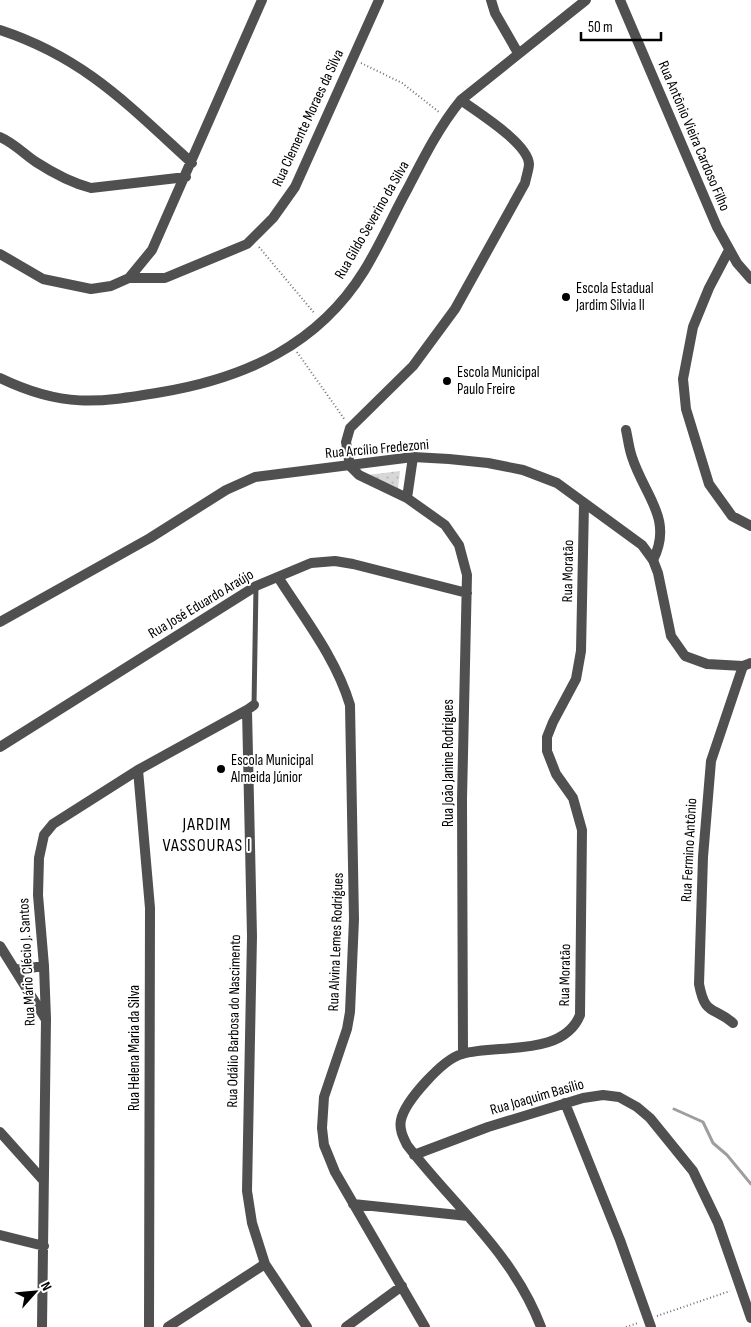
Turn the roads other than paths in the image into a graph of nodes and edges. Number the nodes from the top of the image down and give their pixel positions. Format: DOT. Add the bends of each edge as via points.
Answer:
graph roads {
  1 [pos="262,0"];
  2 [pos="378,0"];
  3 [pos="491,0"];
  4 [pos="586,0"];
  5 [pos="620,0"];
  6 [pos="0,30"];
  7 [pos="518,53"];
  8 [pos="461,100"];
  9 [pos="0,137"];
  10 [pos="192,163"];
  11 [pos="186,176"];
  12 [pos="729,250"];
  13 [pos="0,254"];
  14 [pos="129,278"];
  15 [pos="751,279"];
  16 [pos="0,378"];
  17 [pos="626,430"];
  18 [pos="413,457"];
  19 [pos="350,466"];
  20 [pos="407,498"];
  21 [pos="584,504"];
  22 [pos="751,526"];
  23 [pos="653,560"];
  24 [pos="278,577"];
  25 [pos="256,586"];
  26 [pos="467,593"];
  27 [pos="0,622"];
  28 [pos="747,664"];
  29 [pos="250,708"];
  30 [pos="0,747"];
  31 [pos="138,770"];
  32 [pos="0,946"];
  33 [pos="44,966"];
  34 [pos="15,970"];
  35 [pos="46,1019"];
  36 [pos="733,1023"];
  37 [pos="463,1054"];
  38 [pos="565,1104"];
  39 [pos="0,1132"];
  40 [pos="414,1154"];
  41 [pos="43,1180"];
  42 [pos="353,1204"];
  43 [pos="468,1216"];
  44 [pos="0,1235"];
  45 [pos="44,1246"];
  46 [pos="265,1264"];
  47 [pos="402,1286"];
  48 [pos="751,1318"];
  49 [pos="649,1323"];
  50 [pos="42,1327"];
  51 [pos="149,1327"];
  52 [pos="168,1327"];
  53 [pos="307,1327"];
  54 [pos="346,1327"];
  55 [pos="425,1327"];
  56 [pos="541,1327"];
  1 -- 10 [label="street"];
  2 -- 14 [label="street, Rua Clemente Moraes da Silva" via="296,187 273,218 252,240 227,254 165,278"];
  3 -- 7 [label="street"];
  4 -- 7 [label="street, Rua Gildo Severino da Silva"];
  5 -- 12 [label="street, Rua Antônio Vieira Cardoso Filho"];
  6 -- 10 [label="street" via="54,52 84,69 134,109"];
  7 -- 8 [label="street, Rua Gildo Severino da Silva"];
  8 -- 16 [label="street, Rua Gildo Severino da Silva" via="447,118 363,272 334,310 293,346 232,375 185,388 112,401 78,402 47,397"];
  8 -- 19 [label="street" via="526,153 529,164 525,183 476,273 426,350 350,428 346,442"];
  9 -- 11 [label="street" via="36,162 91,188"];
  10 -- 11 [label="street"];
  11 -- 14 [label="street" via="152,250"];
  12 -- 15 [label="street, Rua Antônio Vieira Cardoso Filho"];
  12 -- 22 [label="street" via="693,327 683,379 686,409 709,484 732,516"];
  13 -- 14 [label="street, Rua Clemente Moraes da Silva" via="43,279 67,285 91,289"];
  17 -- 23 [label="street" via="632,458 661,527 660,545"];
  18 -- 19 [label="street, Rua Arcílio Fredezoni"];
  18 -- 20 [label="street"];
  18 -- 21 [label="street, Rua Arcílio Fredezoni" via="488,463 523,470 557,483"];
  19 -- 20 [label="street, Rua João Janine Rodrigues" via="369,480"];
  19 -- 27 [label="street, Rua Arcílio Fredezoni" via="255,477 226,490 134,547"];
  20 -- 26 [label="street, Rua João Janine Rodrigues" via="445,525 459,545 467,574"];
  21 -- 23 [label="street, Rua Arcílio Fredezoni" via="642,545"];
  21 -- 37 [label="street, Rua Moratão" via="581,651 576,679 547,737 547,751 556,774 573,798 582,830 580,1015 569,1033 558,1039"];
  23 -- 28 [label="street, Rua Arcílio Fredezoni" via="671,636 685,656 707,664"];
  24 -- 25 [label="street, Rua José Eduardo Araújo"];
  24 -- 26 [label="street, Rua José Eduardo Araújo" via="311,563 335,561"];
  24 -- 42 [label="street, Rua Alvina Lemes Rodrigues" via="327,654 350,705 354,918 351,998 347,1029 324,1097 322,1128 324,1145 335,1172"];
  25 -- 29 [label="lane"];
  25 -- 30 [label="street, Rua José Eduardo Araújo"];
  26 -- 37 [label="street, Rua João Janine Rodrigues" via="462,799"];
  28 -- 36 [label="street, Rua Fermino Antônio" via="711,761 703,857 699,984 707,1008"];
  29 -- 31 [label="street, Rua Mário Clécio J. Santos"];
  29 -- 46 [label="street, Rua Odálio Barbosa do Nascimento" via="252,936 247,1191 252,1223"];
  31 -- 33 [label="street, Rua Mário Clécio J. Santos" via="54,824 44,835 39,858 38,895"];
  31 -- 51 [label="street, Rua Helena Maria da Silva" via="150,908"];
  32 -- 34 [label="street"];
  33 -- 34 [label="street"];
  33 -- 35 [label="street, Rua Mário Clécio J. Santos"];
  34 -- 35 [label="street"];
  35 -- 41 [label="street, Rua Mário Clécio J. Santos"];
  37 -- 40 [label="street, Rua Moratão" via="452,1058 418,1090 404,1109 401,1133"];
  38 -- 40 [label="street, Rua Joaquim Basílio"];
  38 -- 48 [label="street, Rua Joaquim Basílio" via="603,1095 619,1097 650,1118 693,1171 718,1223"];
  38 -- 49 [label="street" via="620,1240"];
  39 -- 41 [label="street"];
  40 -- 43 [label="street, Rua Moratão"];
  41 -- 45 [label="street, Rua Mário Clécio J. Santos"];
  42 -- 43 [label="street"];
  42 -- 47 [label="street, Rua Alvina Lemes Rodrigues"];
  43 -- 56 [label="street, Rua Moratão" via="503,1256 532,1304"];
  44 -- 45 [label="street"];
  45 -- 50 [label="street, Rua Mário Clécio J. Santos"];
  46 -- 52 [label="street"];
  46 -- 53 [label="street, Rua Odálio Barbosa do Nascimento"];
  47 -- 54 [label="street"];
  47 -- 55 [label="street, Rua Alvina Lemes Rodrigues"];
}
